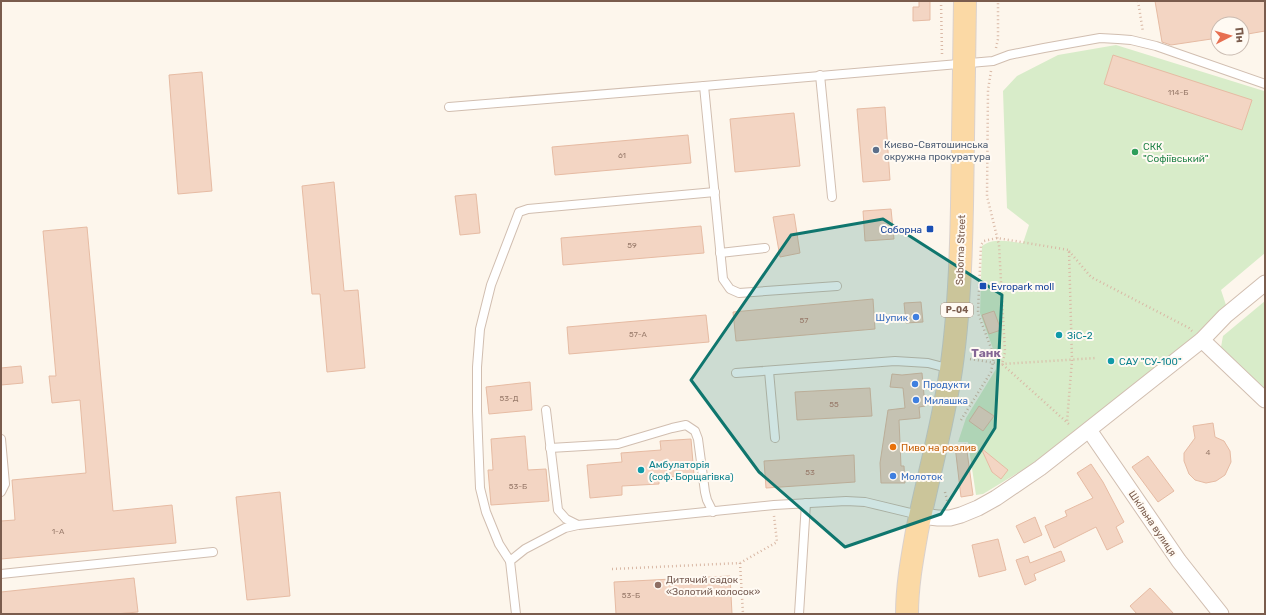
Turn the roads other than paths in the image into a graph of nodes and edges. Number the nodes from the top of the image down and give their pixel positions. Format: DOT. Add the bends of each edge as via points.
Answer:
graph roads {
  1 [pos="965,1"];
  2 [pos="964,64"];
  3 [pos="820,75"];
  4 [pos="1265,84"];
  5 [pos="704,86"];
  6 [pos="449,107"];
  7 [pos="715,192"];
  8 [pos="832,197"];
  9 [pos="764,248"];
  10 [pos="720,253"];
  11 [pos="1265,283"];
  12 [pos="837,286"];
  13 [pos="1202,340"];
  14 [pos="952,363"];
  15 [pos="769,371"];
  16 [pos="736,374"];
  17 [pos="1265,400"];
  18 [pos="546,410"];
  19 [pos="1086,432"];
  20 [pos="775,438"];
  21 [pos="1,439"];
  22 [pos="550,448"];
  23 [pos="1,492"];
  24 [pos="806,503"];
  25 [pos="714,512"];
  26 [pos="920,516"];
  27 [pos="578,525"];
  28 [pos="213,552"];
  29 [pos="510,561"];
  30 [pos="1,574"];
  31 [pos="516,614"];
  32 [pos="799,614"];
  33 [pos="907,614"];
  34 [pos="1221,614"];
  1 -- 2 [label="main road, Soborna Street / Р-04"];
  2 -- 3 [label="lane"];
  2 -- 4 [label="lane" via="993,61 1009,55 1100,38 1131,40"];
  2 -- 14 [label="main road, Soborna Street / Р-04" via="961,254"];
  3 -- 5 [label="lane"];
  3 -- 8 [label="lane"];
  5 -- 6 [label="lane"];
  5 -- 7 [label="lane"];
  7 -- 10 [label="lane"];
  7 -- 29 [label="lane" via="528,208 519,212 491,285 480,329 477,367 480,488 486,512 499,544"];
  9 -- 10 [label="lane"];
  10 -- 12 [label="lane" via="723,279 730,289 739,293"];
  11 -- 13 [label="street" via="1225,316"];
  13 -- 17 [label="street"];
  13 -- 19 [label="street"];
  14 -- 15 [label="lane" via="895,361"];
  14 -- 26 [label="main road, Soborna Street / Р-04"];
  15 -- 16 [label="lane"];
  15 -- 20 [label="lane"];
  18 -- 22 [label="lane"];
  19 -- 26 [label="street" via="1040,468 978,508 950,518"];
  19 -- 34 [label="street, Шкільна вулиця"];
  21 -- 23 [label="lane" via="5,484"];
  22 -- 25 [label="lane" via="618,444 686,425 695,431 698,439 705,492"];
  22 -- 27 [label="lane" via="558,510 566,519"];
  24 -- 25 [label="lane"];
  24 -- 26 [label="lane" via="865,502"];
  24 -- 32 [label="lane"];
  25 -- 27 [label="lane"];
  26 -- 33 [label="main road, Soborna Street / Р-04" via="909,572"];
  27 -- 29 [label="lane" via="565,528 524,548"];
  28 -- 30 [label="lane"];
  29 -- 31 [label="lane"];
}
